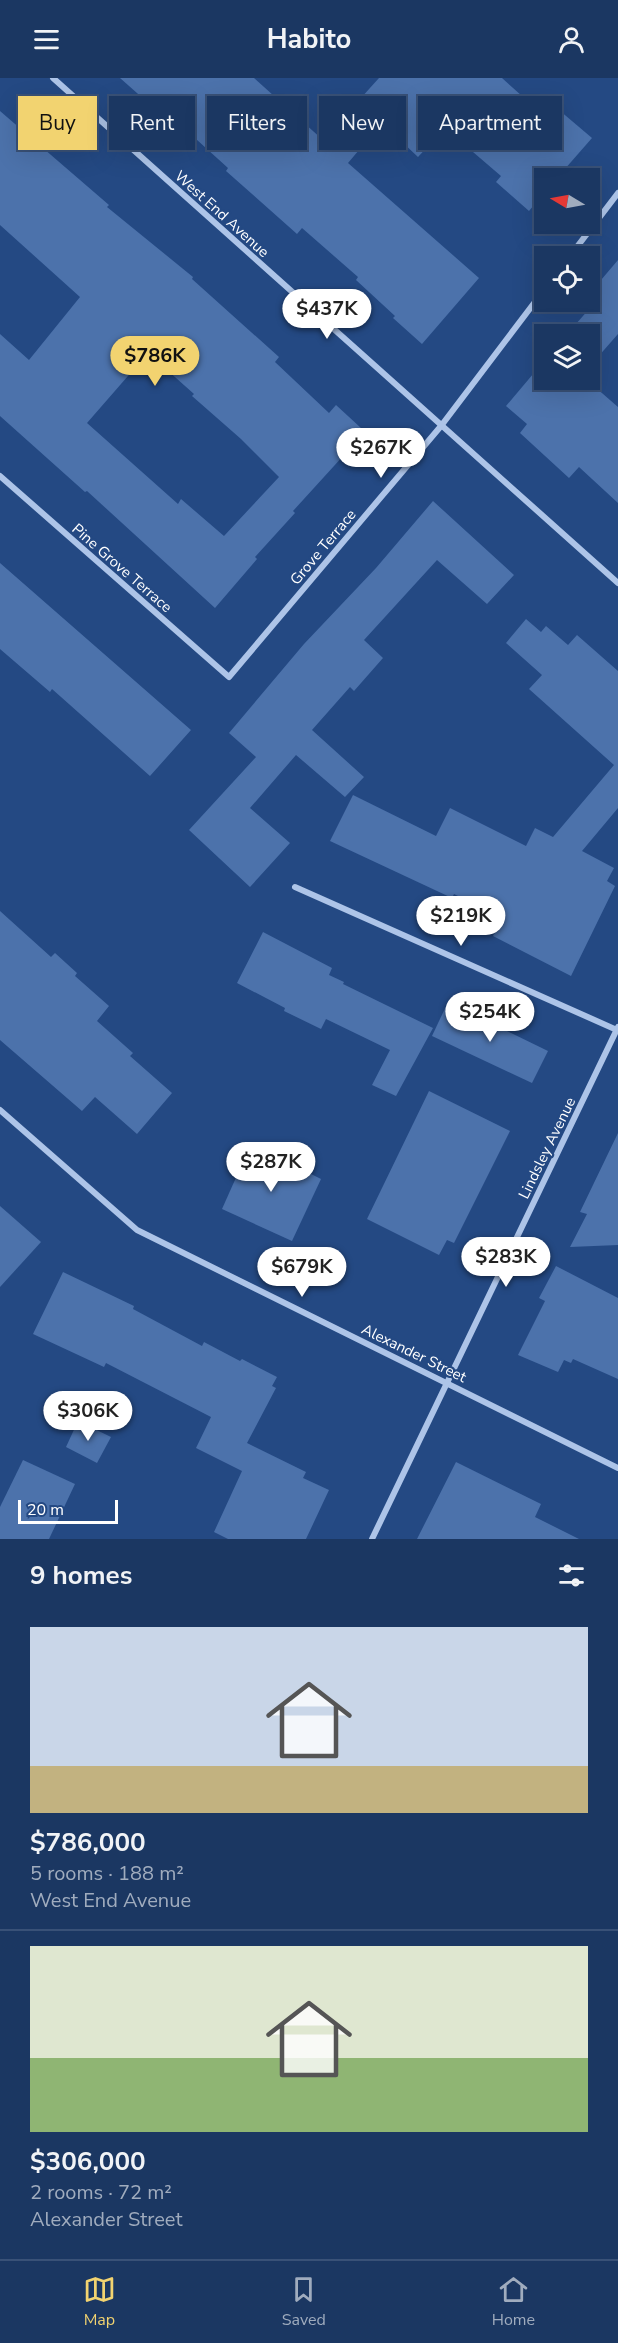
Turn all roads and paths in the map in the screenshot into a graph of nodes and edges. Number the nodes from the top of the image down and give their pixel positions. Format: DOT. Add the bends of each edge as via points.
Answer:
graph roads {
  1 [pos="52,78"];
  2 [pos="618,193"];
  3 [pos="578,246"];
  4 [pos="534,303"];
  5 [pos="441,426"];
  6 [pos="0,476"];
  7 [pos="618,583"];
  8 [pos="229,677"];
  9 [pos="295,887"];
  10 [pos="617,1028"];
  11 [pos="0,1110"];
  12 [pos="447,1383"];
  13 [pos="618,1468"];
  14 [pos="372,1539"];
  1 -- 5 [label="street, West End Avenue"];
  2 -- 3 [label="street"];
  4 -- 5 [label="street, Grove Terrace"];
  5 -- 7 [label="street, West End Avenue"];
  5 -- 8 [label="street, Grove Terrace"];
  6 -- 8 [label="street, Pine Grove Terrace"];
  9 -- 10 [label="street"];
  10 -- 12 [label="street, Lindsley Avenue"];
  11 -- 12 [label="street, Alexander Street" via="137,1230"];
  12 -- 13 [label="street, Alexander Street"];
  12 -- 14 [label="street, Lindsley Avenue"];
}
